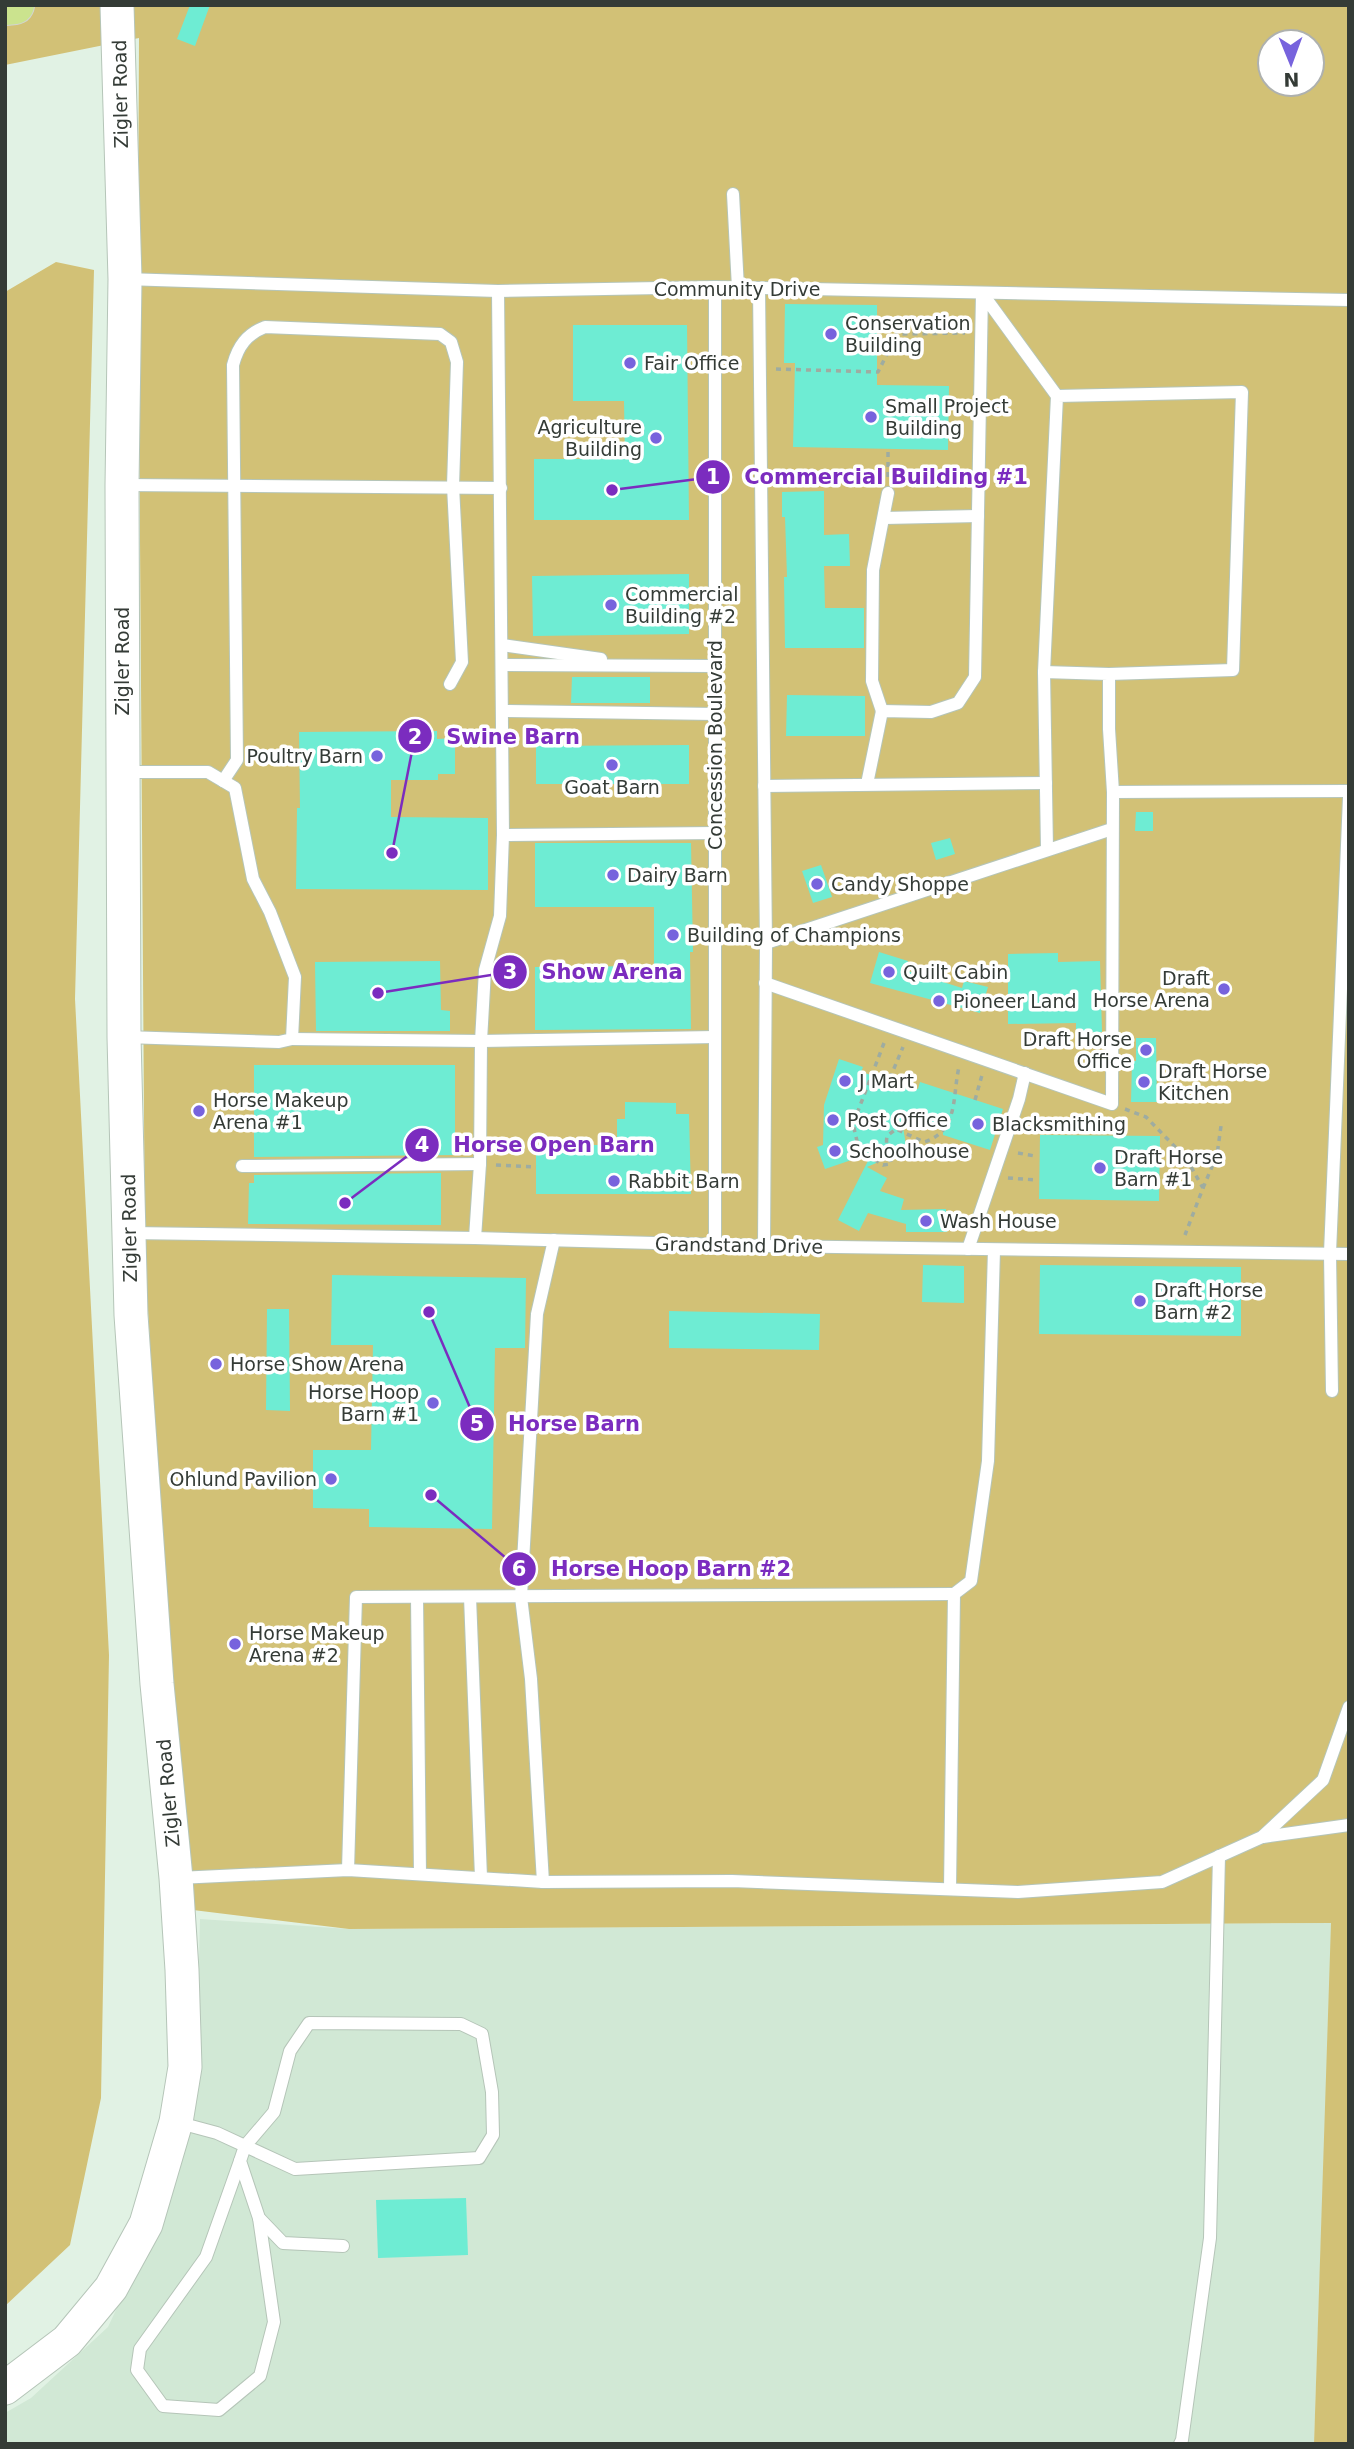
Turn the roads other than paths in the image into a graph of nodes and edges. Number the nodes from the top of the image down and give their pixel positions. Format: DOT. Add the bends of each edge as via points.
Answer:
graph roads {
  1 [pos="15,5"];
  2 [pos="117,5"];
  3 [pos="5,6"];
  4 [pos="733,194"];
  5 [pos="125,279"];
  6 [pos="715,288"];
  7 [pos="738,288"];
  8 [pos="759,288"];
  9 [pos="498,291"];
  10 [pos="982,293"];
  11 [pos="1349,300"];
  12 [pos="1057,396"];
  13 [pos="122,485"];
  14 [pos="234,486"];
  15 [pos="453,486"];
  16 [pos="501,488"];
  17 [pos="888,493"];
  18 [pos="978,516"];
  19 [pos="884,518"];
  20 [pos="502,645"];
  21 [pos="502,665"];
  22 [pos="650,665"];
  23 [pos="715,666"];
  24 [pos="1044,672"];
  25 [pos="1110,674"];
  26 [pos="450,684"];
  27 [pos="502,711"];
  28 [pos="882,711"];
  29 [pos="715,714"];
  30 [pos="123,772"];
  31 [pos="223,781"];
  32 [pos="1046,783"];
  33 [pos="867,784"];
  34 [pos="764,786"];
  35 [pos="1349,791"];
  36 [pos="1113,792"];
  37 [pos="1349,797"];
  38 [pos="1112,829"];
  39 [pos="715,833"];
  40 [pos="503,835"];
  41 [pos="1047,849"];
  42 [pos="1348,861"];
  43 [pos="766,943"];
  44 [pos="765,983"];
  45 [pos="124,1037"];
  46 [pos="715,1037"];
  47 [pos="292,1039"];
  48 [pos="481,1041"];
  49 [pos="1025,1073"];
  50 [pos="480,1164"];
  51 [pos="242,1166"];
  52 [pos="130,1233"];
  53 [pos="475,1238"];
  54 [pos="554,1240"];
  55 [pos="715,1245"];
  56 [pos="764,1246"];
  57 [pos="968,1249"];
  58 [pos="994,1250"];
  59 [pos="1330,1253"];
  60 [pos="1349,1254"];
  61 [pos="1332,1391"];
  62 [pos="954,1594"];
  63 [pos="416,1597"];
  64 [pos="470,1597"];
  65 [pos="521,1597"];
  66 [pos="1349,1707"];
  67 [pos="1349,1825"];
  68 [pos="1262,1838"];
  69 [pos="1219,1856"];
  70 [pos="348,1870"];
  71 [pos="420,1874"];
  72 [pos="481,1877"];
  73 [pos="176,1878"];
  74 [pos="543,1882"];
  75 [pos="950,1889"];
  76 [pos="176,2122"];
  77 [pos="245,2146"];
  78 [pos="240,2161"];
  79 [pos="259,2218"];
  80 [pos="343,2246"];
  81 [pos="5,2388"];
  82 [pos="1180,2444"];
  1 -- 3 [label="main road"];
  2 -- 5 [label="street, Zigler Road"];
  4 -- 7 [label="lane"];
  5 -- 9 [label="lane, Community Drive"];
  5 -- 13 [label="street, Zigler Road"];
  6 -- 7 [label="lane, Community Drive"];
  6 -- 9 [label="lane, Community Drive"];
  6 -- 23 [label="lane, Concession Boulevard"];
  7 -- 8 [label="lane, Community Drive"];
  8 -- 10 [label="lane, Community Drive"];
  8 -- 34 [label="lane"];
  9 -- 16 [label="lane"];
  10 -- 11 [label="lane, Community Drive"];
  10 -- 12 [label="lane"];
  10 -- 18 [label="lane"];
  12 -- 24 [label="lane"];
  12 -- 25 [label="lane" via="1242,392 1233,670"];
  13 -- 14 [label="lane"];
  13 -- 30 [label="street, Zigler Road"];
  14 -- 15 [label="lane"];
  14 -- 15 [label="lane" via="233,365 246,338 265,327 439,334 451,341 457,362"];
  14 -- 31 [label="lane" via="237,760"];
  15 -- 16 [label="lane"];
  15 -- 26 [label="lane" via="461,662"];
  16 -- 20 [label="lane"];
  17 -- 19 [label="lane"];
  18 -- 19 [label="lane"];
  18 -- 28 [label="lane" via="975,677 958,703 931,712"];
  19 -- 28 [label="lane" via="873,570 873,681"];
  20 -- 21 [label="lane"];
  20 -- 22 [label="lane"];
  21 -- 22 [label="lane"];
  21 -- 27 [label="lane"];
  22 -- 23 [label="lane"];
  23 -- 29 [label="lane, Concession Boulevard"];
  24 -- 25 [label="lane"];
  24 -- 32 [label="lane"];
  25 -- 36 [label="lane"];
  27 -- 29 [label="lane"];
  27 -- 40 [label="lane"];
  28 -- 33 [label="lane"];
  29 -- 39 [label="lane, Concession Boulevard"];
  30 -- 31 [label="lane" via="208,772"];
  30 -- 45 [label="street, Zigler Road"];
  31 -- 47 [label="lane" via="235,788 253,879 295,977"];
  32 -- 33 [label="lane"];
  32 -- 41 [label="lane"];
  33 -- 34 [label="lane"];
  34 -- 43 [label="lane"];
  35 -- 36 [label="lane"];
  36 -- 38 [label="lane"];
  37 -- 42 [label="lane"];
  38 -- 41 [label="lane"];
  38 -- 49 [label="lane" via="1112,1104"];
  39 -- 40 [label="lane"];
  39 -- 46 [label="lane, Concession Boulevard"];
  40 -- 48 [label="lane" via="500,916 485,970"];
  41 -- 43 [label="lane"];
  42 -- 59 [label="lane"];
  43 -- 44 [label="lane"];
  44 -- 49 [label="lane"];
  44 -- 56 [label="lane"];
  45 -- 47 [label="lane"];
  45 -- 52 [label="street, Zigler Road"];
  46 -- 48 [label="lane"];
  46 -- 55 [label="lane, Concession Boulevard"];
  47 -- 48 [label="lane"];
  48 -- 50 [label="lane"];
  49 -- 57 [label="lane"];
  50 -- 51 [label="lane"];
  50 -- 53 [label="lane"];
  52 -- 53 [label="lane, Grandstand Drive"];
  52 -- 73 [label="street, Zigler Road" via="132,1342"];
  53 -- 54 [label="lane, Grandstand Drive"];
  54 -- 55 [label="lane, Grandstand Drive"];
  54 -- 65 [label="lane" via="537,1314"];
  55 -- 56 [label="lane, Grandstand Drive"];
  56 -- 57 [label="lane, Grandstand Drive"];
  57 -- 58 [label="lane, Grandstand Drive"];
  58 -- 59 [label="lane, Grandstand Drive"];
  58 -- 62 [label="lane" via="988,1461 971,1581"];
  59 -- 60 [label="lane, Grandstand Drive"];
  59 -- 61 [label="lane"];
  62 -- 65 [label="lane"];
  62 -- 75 [label="lane"];
  63 -- 64 [label="lane"];
  63 -- 70 [label="lane" via="356,1597"];
  63 -- 71 [label="lane"];
  64 -- 65 [label="lane"];
  64 -- 72 [label="lane"];
  65 -- 74 [label="lane" via="531,1679"];
  66 -- 68 [label="lane" via="1323,1780"];
  67 -- 68 [label="lane"];
  68 -- 69 [label="lane"];
  69 -- 75 [label="lane" via="1162,1882 1018,1892"];
  69 -- 82 [label="lane" via="1210,2238"];
  70 -- 71 [label="lane"];
  70 -- 73 [label="lane"];
  71 -- 72 [label="lane"];
  72 -- 74 [label="lane"];
  73 -- 76 [label="street, Zigler Road" via="185,2067"];
  74 -- 75 [label="lane" via="732,1881"];
  76 -- 77 [label="lane"];
  76 -- 81 [label="street, Zigler Road" via="146,2224 111,2288 67,2341"];
  77 -- 77 [label="lane" via="295,2169 479,2158 493,2135 492,2092 482,2034 461,2024 309,2024 290,2051 274,2112"];
  77 -- 78 [label="lane"];
  78 -- 79 [label="lane"];
  78 -- 79 [label="lane" via="206,2257 140,2349 137,2370 163,2406 219,2410 260,2376 274,2322"];
  79 -- 80 [label="lane" via="283,2243"];
}
